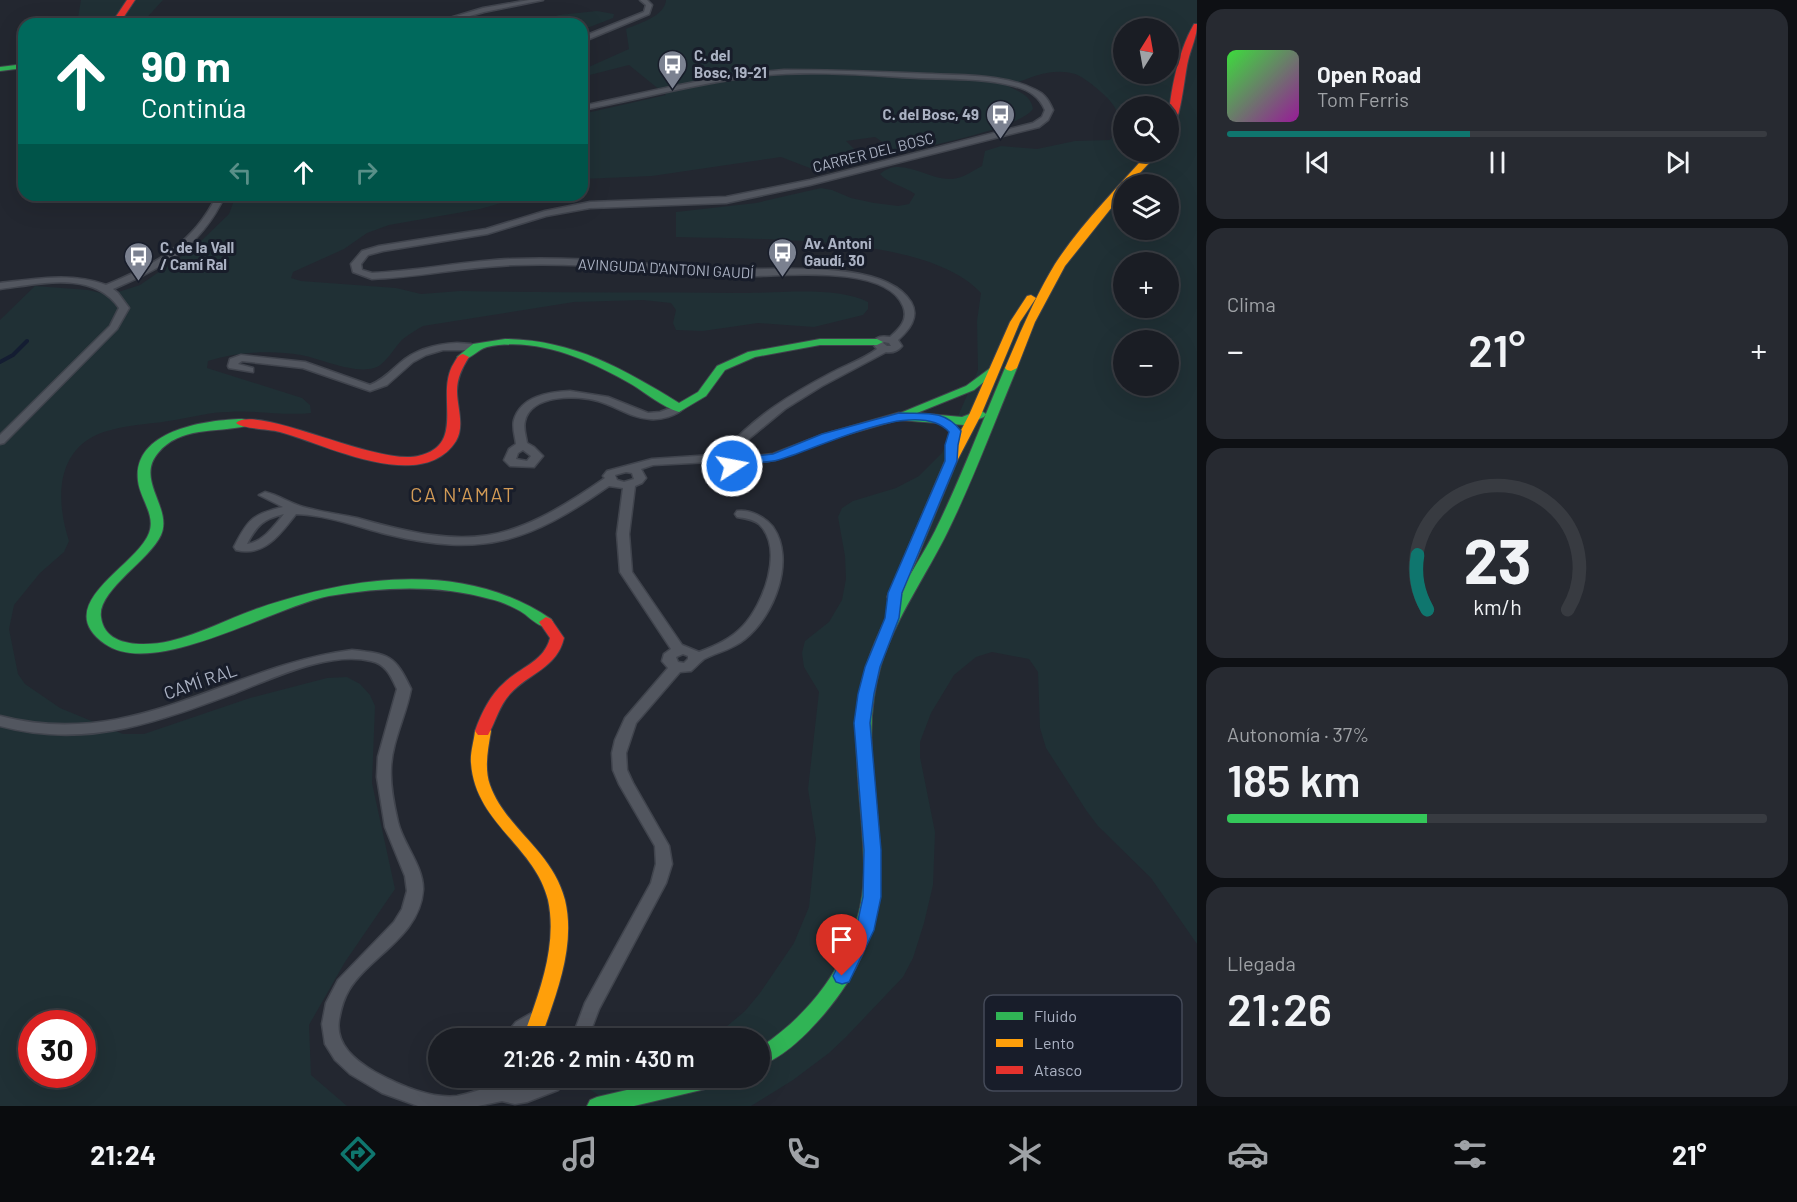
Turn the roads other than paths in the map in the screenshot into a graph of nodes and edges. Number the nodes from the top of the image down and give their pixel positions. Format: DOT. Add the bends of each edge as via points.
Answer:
graph roads {
  1 [pos="131,0"];
  2 [pos="540,0"];
  3 [pos="643,0"];
  4 [pos="119,18"];
  5 [pos="454,18"];
  6 [pos="1197,26"];
  7 [pos="588,38"];
  8 [pos="18,67"];
  9 [pos="0,69"];
  10 [pos="1178,96"];
  11 [pos="588,107"];
  12 [pos="1145,162"];
  13 [pos="218,201"];
  14 [pos="1060,265"];
  15 [pos="372,276"];
  16 [pos="0,286"];
  17 [pos="107,288"];
  18 [pos="880,345"];
  19 [pos="471,347"];
  20 [pos="996,367"];
  21 [pos="249,370"];
  22 [pos="999,396"];
  23 [pos="937,401"];
  24 [pos="679,408"];
  25 [pos="975,416"];
  26 [pos="899,417"];
  27 [pos="942,419"];
  28 [pos="0,441"];
  29 [pos="980,441"];
  30 [pos="522,446"];
  31 [pos="731,451"];
  32 [pos="713,458"];
  33 [pos="740,461"];
  34 [pos="951,461"];
  35 [pos="631,469"];
  36 [pos="610,480"];
  37 [pos="629,485"];
  38 [pos="265,495"];
  39 [pos="741,514"];
  40 [pos="892,618"];
  41 [pos="680,650"];
  42 [pos="695,658"];
  43 [pos="677,667"];
  44 [pos="0,721"];
  45 [pos="540,1015"];
  46 [pos="521,1028"];
  47 [pos="535,1028"];
  48 [pos="583,1028"];
  49 [pos="770,1050"];
  50 [pos="487,1088"];
  51 [pos="506,1088"];
  52 [pos="543,1088"];
  53 [pos="675,1088"];
  54 [pos="597,1106"];
  1 -- 4 [label="main road"];
  2 -- 5 [label="street"];
  3 -- 7 [label="street" via="649,4 647,13"];
  6 -- 10 [label="main road" via="1186,46"];
  8 -- 9 [label="main road"];
  11 -- 15 [label="street, CARRER DEL BOSC" via="725,77 822,71 991,79 1035,92 1044,99 1048,110 1036,125 726,200 590,205 487,231 382,248 365,253 356,264 358,272"];
  12 -- 14 [label="main road"];
  13 -- 17 [label="street" via="207,223 185,245 148,270"];
  14 -- 20 [label="main road" via="1030,298"];
  14 -- 22 [label="main road" via="1030,322"];
  15 -- 18 [label="street, AVINGUDA D'ANTONI GAUDÍ" via="526,261 744,273 829,272 869,278 892,287 908,302 911,313 906,328 892,340 896,347"];
  16 -- 17 [label="street" via="71,280"];
  17 -- 28 [label="street" via="118,296 124,308 118,322"];
  18 -- 24 [label="main road" via="846,339 748,355 719,369 695,401"];
  18 -- 31 [label="street" via="878,354 804,390 755,427"];
  19 -- 21 [label="street" via="450,345 416,357 381,386 370,388 305,365 241,358 234,362 233,366"];
  19 -- 24 [label="main road" via="514,341 569,348"];
  19 -- 45 [label="main road" via="451,378 451,441 420,459 388,462 262,423 195,428 164,442 151,455 143,476 157,514 157,532 142,556 98,597 93,615 99,633 107,640 144,649 176,645 303,598 342,590 408,586 467,590 514,602 553,627 557,636 555,651 508,687 494,705 478,755 483,786 492,808 545,871 555,899 559,921 556,958"];
  20 -- 23 [label="main road" via="970,388"];
  20 -- 25 [label="main road"];
  22 -- 25 [label="main road"];
  22 -- 29 [label="main road"];
  23 -- 25 [label="main road" via="961,402"];
  23 -- 26 [label="main road"];
  23 -- 27 [label="main road" via="929,410"];
  24 -- 30 [label="street" via="647,416 589,395 552,396 524,411 519,426"];
  25 -- 27 [label="main road" via="964,421"];
  25 -- 29 [label="main road"];
  25 -- 34 [label="main road"];
  26 -- 27 [label="main road"];
  26 -- 33 [label="street" via="826,437 775,457"];
  27 -- 34 [label="main road" via="955,431"];
  29 -- 40 [label="main road" via="931,552"];
  31 -- 32 [label="street" via="718,452"];
  31 -- 33 [label="street" via="739,455"];
  32 -- 33 [label="street" via="717,464 728,466"];
  32 -- 35 [label="street" via="652,462"];
  34 -- 40 [label="main road" via="895,593"];
  35 -- 36 [label="street" via="614,470"];
  35 -- 37 [label="street" via="640,478"];
  36 -- 37 [label="street"];
  36 -- 38 [label="street" via="562,514 520,532 470,542 393,532 297,510"];
  37 -- 41 [label="street" via="623,534 626,572"];
  39 -- 42 [label="street" via="762,522 770,535 776,555 774,579 765,604 746,631 730,643"];
  40 -- 49 [label="main road" via="873,667 862,723 872,850 872,897 865,930 833,990 811,1017"];
  41 -- 42 [label="street" via="691,652"];
  41 -- 43 [label="street" via="669,658"];
  42 -- 43 [label="street" via="692,665"];
  43 -- 48 [label="street" via="630,721 619,753 620,770 663,846 664,864 658,883"];
  44 -- 50 [label="street, CAMÍ RAL" via="58,729 125,723 338,655 372,656 396,668 404,689 384,774 392,826 415,889 406,919 335,995 330,1033 347,1062 363,1074 411,1095 454,1104"];
  45 -- 46 [label="street"];
  45 -- 47 [label="main road"];
  51 -- 52 [label="street" via="515,1096"];
  53 -- 54 [label="main road"];
}
